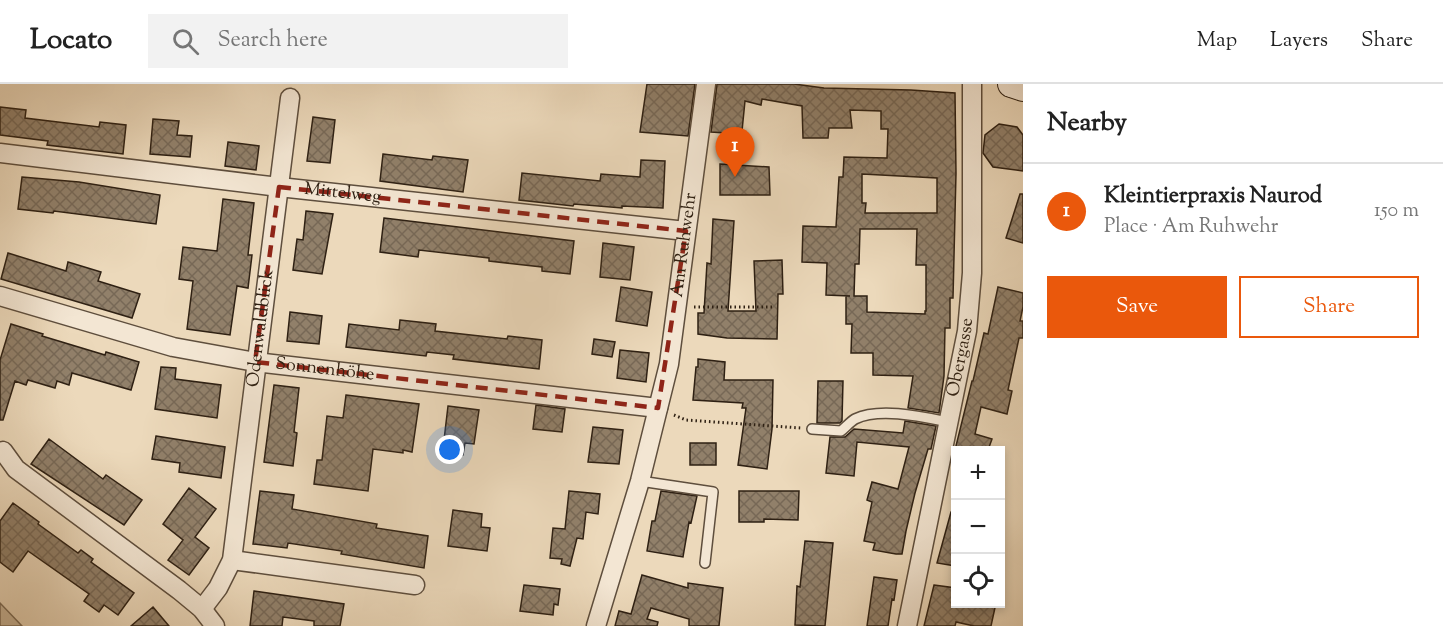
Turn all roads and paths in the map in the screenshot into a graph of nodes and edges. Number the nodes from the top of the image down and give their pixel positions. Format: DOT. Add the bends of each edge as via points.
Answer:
graph roads {
  1 [pos="706,84"];
  2 [pos="972,84"];
  3 [pos="1011,84"];
  4 [pos="1023,88"];
  5 [pos="290,98"];
  6 [pos="0,153"];
  7 [pos="279,187"];
  8 [pos="686,231"];
  9 [pos="0,296"];
  10 [pos="677,307"];
  11 [pos="774,307"];
  12 [pos="255,362"];
  13 [pos="658,408"];
  14 [pos="948,422"];
  15 [pos="812,429"];
  16 [pos="3,451"];
  17 [pos="640,481"];
  18 [pos="232,560"];
  19 [pos="705,563"];
  20 [pos="416,585"];
  21 [pos="202,609"];
  22 [pos="214,626"];
  23 [pos="596,626"];
  24 [pos="907,626"];
  1 -- 8 [label="street, Am Ruhwehr"];
  2 -- 14 [label="street, Obergasse" via="972,273 967,331"];
  3 -- 4 [label="street"];
  5 -- 7 [label="street, Odenwaldblick"];
  6 -- 7 [label="street, Mittelweg"];
  7 -- 8 [label="street, Mittelweg"];
  7 -- 12 [label="street, Odenwaldblick"];
  8 -- 10 [label="street, Am Ruhwehr"];
  9 -- 12 [label="street, Sonnenhöhe" via="173,347"];
  10 -- 11 [label="path"];
  10 -- 13 [label="street, Am Ruhwehr"];
  12 -- 13 [label="street, Sonnenhöhe"];
  12 -- 18 [label="street, Odenwaldblick"];
  13 -- 15 [label="path" via="686,420"];
  13 -- 17 [label="street, Am Ruhwehr"];
  14 -- 15 [label="lane" via="909,414 873,415 855,419 841,431"];
  14 -- 24 [label="street, Obergasse"];
  16 -- 21 [label="street" via="16,469"];
  17 -- 19 [label="lane" via="713,492"];
  17 -- 23 [label="street, Am Ruhwehr"];
  18 -- 20 [label="street"];
  18 -- 21 [label="street, Odenwaldblick"];
  21 -- 22 [label="street"];
}
